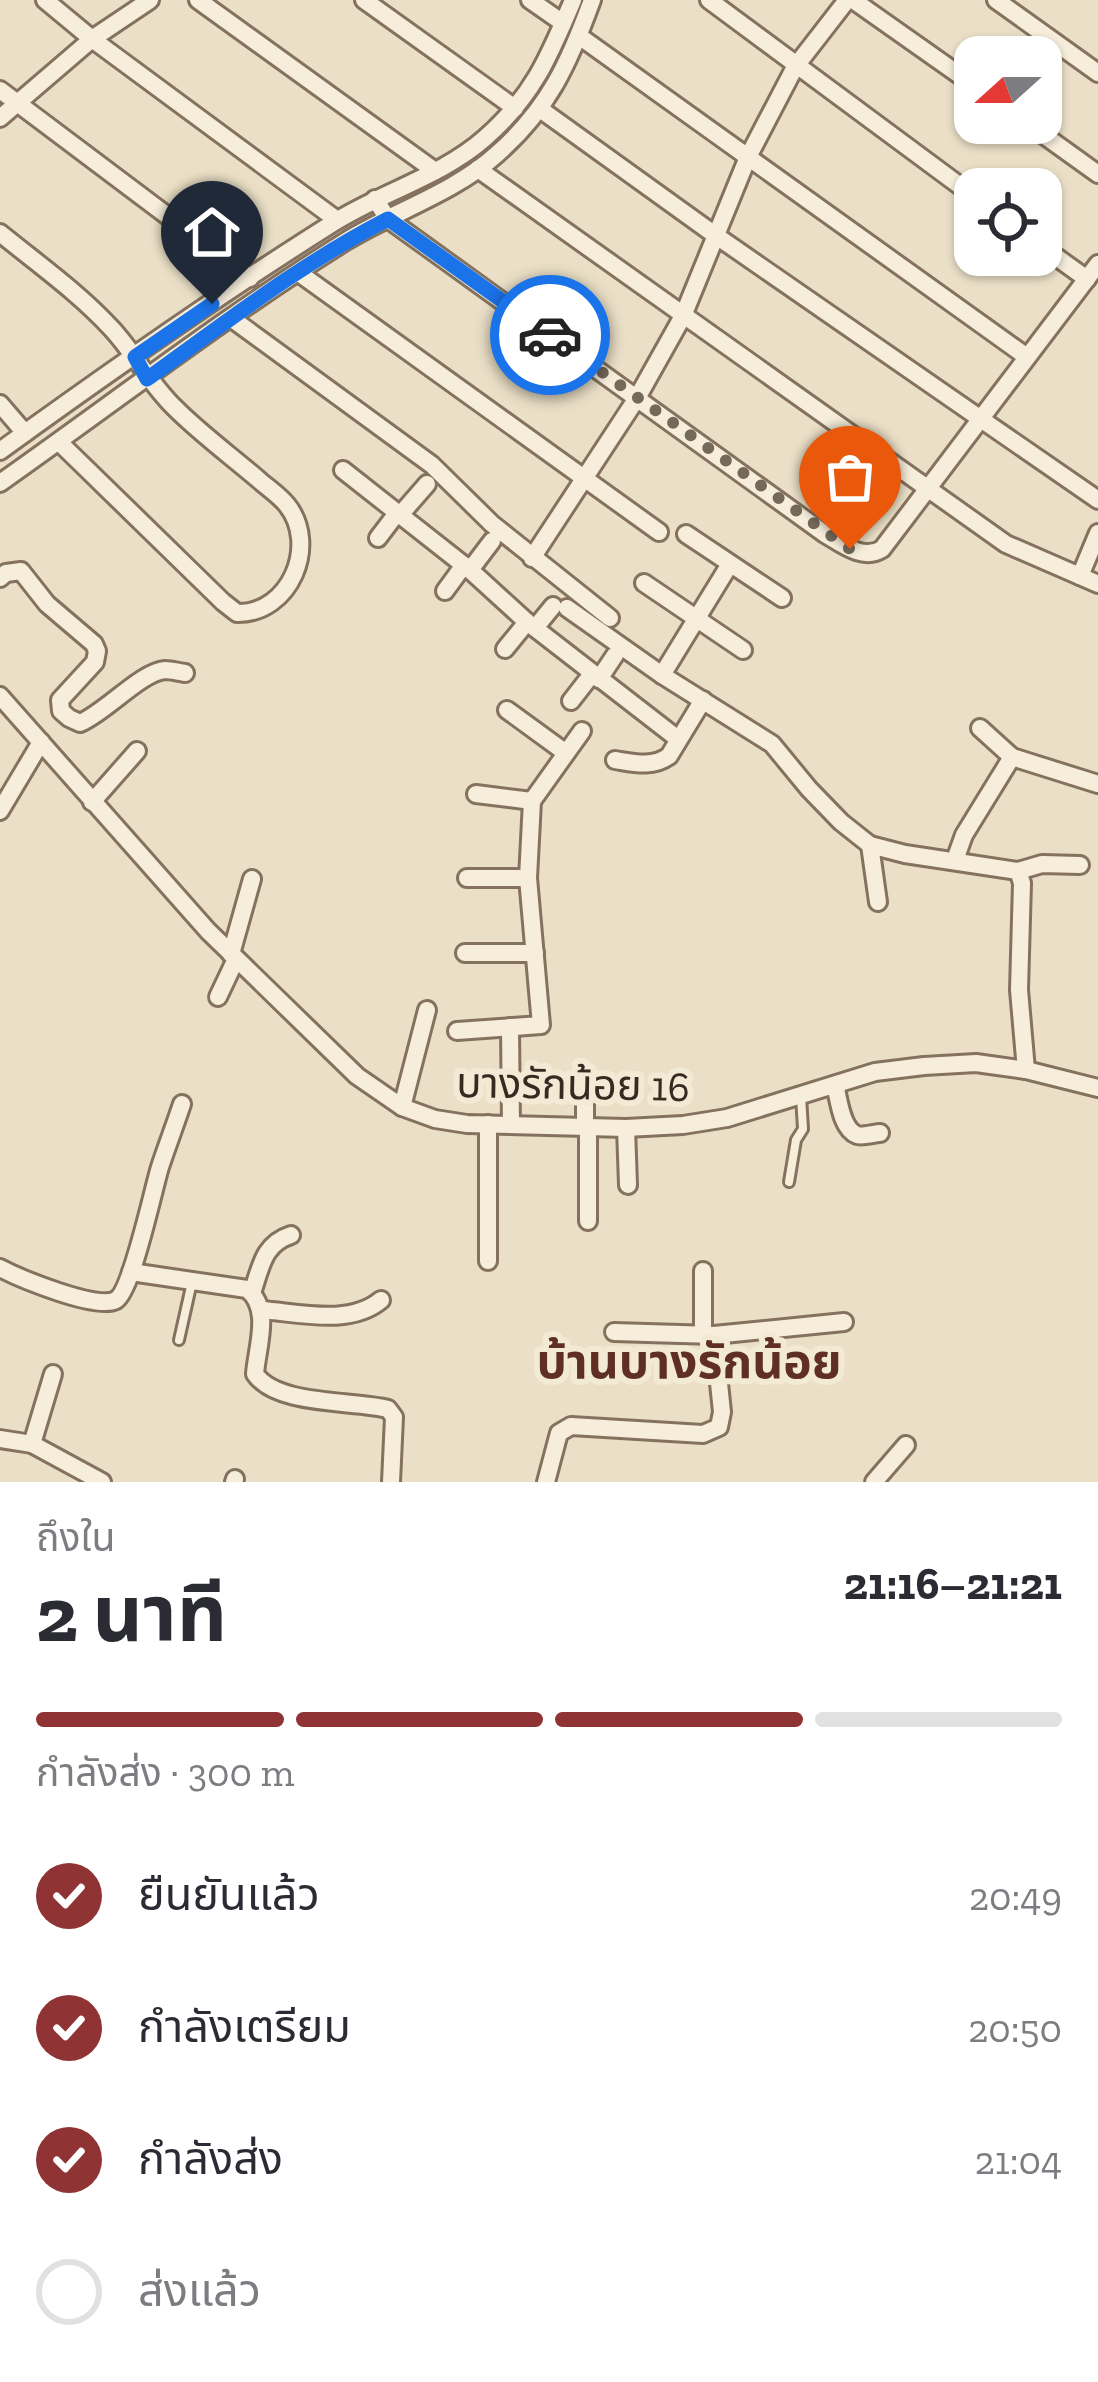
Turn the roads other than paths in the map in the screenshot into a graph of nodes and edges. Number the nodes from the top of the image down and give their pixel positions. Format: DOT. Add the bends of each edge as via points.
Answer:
graph roads {
  1 [pos="45,0"];
  2 [pos="150,0"];
  3 [pos="197,0"];
  4 [pos="364,0"];
  5 [pos="530,0"];
  6 [pos="573,0"];
  7 [pos="592,0"];
  8 [pos="709,0"];
  9 [pos="850,0"];
  10 [pos="996,0"];
  11 [pos="563,23"];
  12 [pos="579,36"];
  13 [pos="92,39"];
  14 [pos="795,67"];
  15 [pos="954,72"];
  16 [pos="1098,73"];
  17 [pos="0,90"];
  18 [pos="16,103"];
  19 [pos="515,108"];
  20 [pos="540,110"];
  21 [pos="0,118"];
  22 [pos="1056,144"];
  23 [pos="748,157"];
  24 [pos="478,169"];
  25 [pos="435,171"];
  26 [pos="1098,174"];
  27 [pos="954,182"];
  28 [pos="375,200"];
  29 [pos="388,219"];
  30 [pos="337,220"];
  31 [pos="0,233"];
  32 [pos="716,235"];
  33 [pos="1062,257"];
  34 [pos="299,272"];
  35 [pos="1092,272"];
  36 [pos="250,278"];
  37 [pos="683,316"];
  38 [pos="231,318"];
  39 [pos="135,357"];
  40 [pos="1027,357"];
  41 [pos="147,379"];
  42 [pos="637,398"];
  43 [pos="0,404"];
  44 [pos="979,419"];
  45 [pos="25,433"];
  46 [pos="58,442"];
  47 [pos="0,451"];
  48 [pos="343,470"];
  49 [pos="585,480"];
  50 [pos="0,483"];
  51 [pos="427,484"];
  52 [pos="927,489"];
  53 [pos="1098,500"];
  54 [pos="398,514"];
  55 [pos="659,532"];
  56 [pos="1098,533"];
  57 [pos="686,534"];
  58 [pos="378,538"];
  59 [pos="492,541"];
  60 [pos="532,559"];
  61 [pos="730,564"];
  62 [pos="467,568"];
  63 [pos="1080,576"];
  64 [pos="0,578"];
  65 [pos="644,583"];
  66 [pos="1098,584"];
  67 [pos="445,591"];
  68 [pos="782,598"];
  69 [pos="696,617"];
  70 [pos="610,618"];
  71 [pos="531,625"];
  72 [pos="505,649"];
  73 [pos="743,650"];
  74 [pos="615,655"];
  75 [pos="184,673"];
  76 [pos="662,675"];
  77 [pos="595,676"];
  78 [pos="0,696"];
  79 [pos="703,700"];
  80 [pos="571,701"];
  81 [pos="507,710"];
  82 [pos="980,728"];
  83 [pos="582,731"];
  84 [pos="678,740"];
  85 [pos="41,742"];
  86 [pos="137,751"];
  87 [pos="566,754"];
  88 [pos="1012,757"];
  89 [pos="615,760"];
  90 [pos="1098,784"];
  91 [pos="476,794"];
  92 [pos="532,801"];
  93 [pos="92,802"];
  94 [pos="0,811"];
  95 [pos="870,845"];
  96 [pos="956,860"];
  97 [pos="1080,865"];
  98 [pos="1018,871"];
  99 [pos="467,878"];
  100 [pos="529,878"];
  101 [pos="252,879"];
  102 [pos="878,902"];
  103 [pos="465,953"];
  104 [pos="535,953"];
  105 [pos="234,956"];
  106 [pos="218,998"];
  107 [pos="427,1010"];
  108 [pos="510,1027"];
  109 [pos="457,1031"];
  110 [pos="1026,1070"];
  111 [pos="585,1075"];
  112 [pos="835,1085"];
  113 [pos="1098,1088"];
  114 [pos="801,1096"];
  115 [pos="182,1104"];
  116 [pos="402,1107"];
  117 [pos="488,1124"];
  118 [pos="511,1125"];
  119 [pos="586,1127"];
  120 [pos="626,1128"];
  121 [pos="880,1132"];
  122 [pos="789,1182"];
  123 [pos="628,1185"];
  124 [pos="588,1221"];
  125 [pos="291,1235"];
  126 [pos="488,1262"];
  127 [pos="0,1268"];
  128 [pos="703,1271"];
  129 [pos="131,1272"];
  130 [pos="192,1281"];
  131 [pos="252,1293"];
  132 [pos="381,1300"];
  133 [pos="262,1310"];
  134 [pos="844,1322"];
  135 [pos="614,1332"];
  136 [pos="708,1334"];
  137 [pos="179,1340"];
  138 [pos="53,1374"];
  139 [pos="0,1439"];
  140 [pos="32,1444"];
  141 [pos="906,1445"];
  142 [pos="102,1482"];
  143 [pos="391,1482"];
  144 [pos="546,1482"];
  145 [pos="874,1482"];
  1 -- 13 [label="street"];
  2 -- 13 [label="street"];
  3 -- 25 [label="street"];
  4 -- 19 [label="street"];
  5 -- 11 [label="street"];
  6 -- 11 [label="street"];
  7 -- 12 [label="street"];
  8 -- 14 [label="street"];
  9 -- 14 [label="street"];
  9 -- 15 [label="street"];
  10 -- 16 [label="street"];
  11 -- 19 [label="street"];
  12 -- 20 [label="street"];
  12 -- 23 [label="street"];
  13 -- 18 [label="street"];
  13 -- 30 [label="street"];
  14 -- 23 [label="street"];
  14 -- 27 [label="street"];
  17 -- 18 [label="street"];
  18 -- 21 [label="street"];
  18 -- 36 [label="street"];
  19 -- 25 [label="street"];
  20 -- 24 [label="street"];
  20 -- 32 [label="street"];
  22 -- 26 [label="street"];
  23 -- 32 [label="street"];
  23 -- 40 [label="street"];
  24 -- 29 [label="street"];
  24 -- 37 [label="street"];
  25 -- 28 [label="street"];
  28 -- 29 [label="street"];
  28 -- 30 [label="street"];
  29 -- 34 [label="street"];
  29 -- 42 [label="street"];
  30 -- 36 [label="street"];
  31 -- 39 [label="street" via="84,301"];
  32 -- 37 [label="street"];
  32 -- 44 [label="street"];
  33 -- 35 [label="street"];
  34 -- 38 [label="street"];
  34 -- 49 [label="street"];
  35 -- 40 [label="street"];
  36 -- 39 [label="street"];
  37 -- 42 [label="street"];
  37 -- 52 [label="street"];
  38 -- 41 [label="street"];
  38 -- 60 [label="street" via="433,465"];
  39 -- 41 [label="street"];
  39 -- 45 [label="street"];
  40 -- 44 [label="street"];
  41 -- 46 [label="street"];
  41 -- 46 [label="street" via="288,506 299,530 296,572 264,609 237,613 223,602"];
  42 -- 49 [label="street"];
  42 -- 52 [label="street" via="850,549 882,549"];
  43 -- 45 [label="street"];
  44 -- 52 [label="street"];
  44 -- 53 [label="street"];
  45 -- 47 [label="street"];
  46 -- 50 [label="street"];
  48 -- 54 [label="street"];
  49 -- 55 [label="street"];
  49 -- 60 [label="street"];
  51 -- 54 [label="street"];
  52 -- 63 [label="street" via="1006,544"];
  54 -- 58 [label="street"];
  54 -- 62 [label="street"];
  56 -- 63 [label="street"];
  57 -- 61 [label="street"];
  59 -- 62 [label="street"];
  60 -- 70 [label="street"];
  61 -- 68 [label="street"];
  61 -- 69 [label="street"];
  62 -- 67 [label="street"];
  62 -- 71 [label="street"];
  63 -- 66 [label="street"];
  64 -- 75 [label="street" via="21,571 94,644 95,662 60,700 69,718 95,717 161,670"];
  65 -- 69 [label="street"];
  69 -- 73 [label="street"];
  69 -- 76 [label="street"];
  71 -- 72 [label="street"];
  71 -- 76 [label="street" via="560,607"];
  71 -- 77 [label="street"];
  74 -- 77 [label="street"];
  76 -- 79 [label="street"];
  77 -- 80 [label="street"];
  77 -- 84 [label="street"];
  78 -- 85 [label="street, บางรักน้อย 16"];
  79 -- 84 [label="street"];
  79 -- 95 [label="street" via="778,749"];
  81 -- 87 [label="street"];
  82 -- 88 [label="street"];
  83 -- 87 [label="street"];
  84 -- 89 [label="street" via="662,761"];
  85 -- 93 [label="street, บางรักน้อย 16"];
  85 -- 94 [label="street"];
  86 -- 93 [label="street"];
  87 -- 92 [label="street"];
  88 -- 90 [label="street"];
  88 -- 96 [label="street"];
  91 -- 92 [label="street"];
  92 -- 100 [label="street"];
  93 -- 105 [label="street, บางรักน้อย 16"];
  95 -- 96 [label="street"];
  95 -- 102 [label="street"];
  96 -- 98 [label="street"];
  97 -- 98 [label="street"];
  98 -- 110 [label="street"];
  99 -- 100 [label="street"];
  100 -- 104 [label="street"];
  101 -- 105 [label="street"];
  103 -- 104 [label="street"];
  104 -- 108 [label="street" via="542,1025"];
  105 -- 106 [label="street"];
  105 -- 116 [label="street, บางรักน้อย 16" via="357,1076"];
  107 -- 116 [label="street"];
  108 -- 109 [label="street"];
  108 -- 118 [label="street"];
  110 -- 112 [label="street, บางรักน้อย 16" via="924,1066"];
  110 -- 113 [label="street, บางรักน้อย 16"];
  111 -- 119 [label="street"];
  112 -- 114 [label="street, บางรักน้อย 16"];
  112 -- 121 [label="street" via="852,1132"];
  114 -- 120 [label="street, บางรักน้อย 16" via="700,1124"];
  114 -- 122 [label="lane"];
  115 -- 129 [label="street"];
  116 -- 117 [label="street, บางรักน้อย 16"];
  117 -- 118 [label="street, บางรักน้อย 16"];
  117 -- 126 [label="street"];
  118 -- 119 [label="street, บางรักน้อย 16"];
  119 -- 120 [label="street, บางรักน้อย 16"];
  119 -- 124 [label="street"];
  120 -- 123 [label="street"];
  125 -- 131 [label="street" via="269,1247"];
  127 -- 129 [label="street" via="99,1302 120,1298"];
  128 -- 136 [label="street"];
  129 -- 130 [label="street"];
  130 -- 131 [label="street"];
  130 -- 137 [label="lane"];
  131 -- 133 [label="street"];
  132 -- 133 [label="street" via="349,1316"];
  133 -- 143 [label="street" via="255,1374 262,1384 388,1409"];
  134 -- 136 [label="street"];
  135 -- 136 [label="street"];
  136 -- 144 [label="street" via="720,1419 703,1434 571,1426 559,1433"];
  138 -- 140 [label="street"];
  139 -- 140 [label="street"];
  140 -- 142 [label="street"];
  141 -- 145 [label="street"];
}
